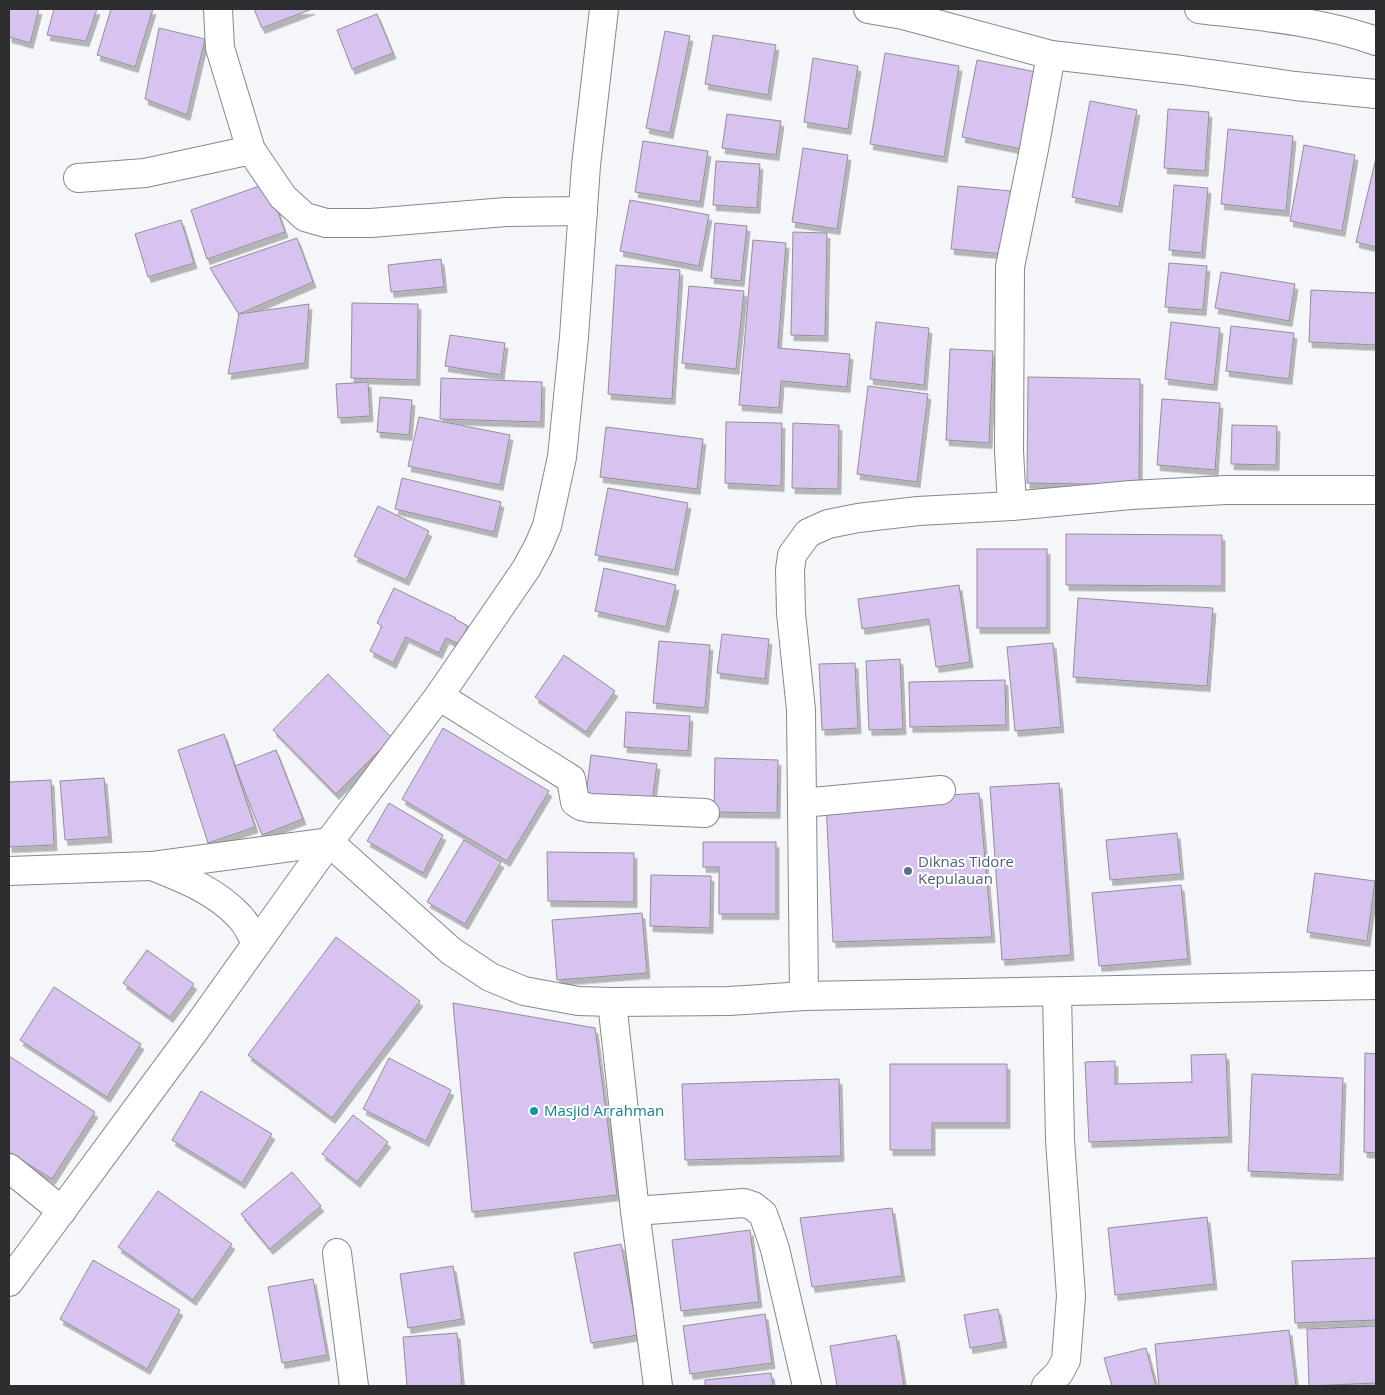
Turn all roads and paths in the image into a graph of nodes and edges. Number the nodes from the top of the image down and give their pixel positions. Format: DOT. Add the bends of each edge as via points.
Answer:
graph roads {
  1 [pos="218,9"];
  2 [pos="604,9"];
  3 [pos="868,9"];
  4 [pos="1199,9"];
  5 [pos="904,12"];
  6 [pos="1376,41"];
  7 [pos="1051,55"];
  8 [pos="1376,94"];
  9 [pos="251,150"];
  10 [pos="78,178"];
  11 [pos="583,211"];
  12 [pos="1376,490"];
  13 [pos="1012,506"];
  14 [pos="439,696"];
  15 [pos="941,790"];
  16 [pos="802,803"];
  17 [pos="705,813"];
  18 [pos="329,842"];
  19 [pos="151,866"];
  20 [pos="9,871"];
  21 [pos="257,943"];
  22 [pos="1376,985"];
  23 [pos="1057,992"];
  24 [pos="804,996"];
  25 [pos="612,1002"];
  26 [pos="9,1168"];
  27 [pos="62,1211"];
  28 [pos="635,1211"];
  29 [pos="337,1253"];
  30 [pos="9,1282"];
  31 [pos="354,1386"];
  32 [pos="658,1386"];
  33 [pos="807,1386"];
  34 [pos="1046,1386"];
  1 -- 9 [label="street" via="220,48"];
  2 -- 11 [label="street"];
  3 -- 5 [label="street"];
  4 -- 6 [label="street" via="1290,19"];
  5 -- 7 [label="street"];
  7 -- 8 [label="street"];
  7 -- 13 [label="street" via="1010,267 1009,451"];
  9 -- 10 [label="street" via="145,173"];
  9 -- 11 [label="street" via="283,198 305,216 326,222 371,223 506,212"];
  11 -- 14 [label="street" via="562,457 547,526 526,569"];
  12 -- 13 [label="street" via="1226,490"];
  13 -- 16 [label="street" via="858,518 828,524 808,533 798,545 792,555 790,570 801,710"];
  14 -- 17 [label="street" via="566,775 571,779 575,802 580,806"];
  14 -- 18 [label="street"];
  15 -- 16 [label="street"];
  16 -- 24 [label="street"];
  18 -- 19 [label="street"];
  18 -- 21 [label="street"];
  18 -- 25 [label="street" via="451,951 490,976 524,991 578,1001"];
  19 -- 20 [label="street"];
  19 -- 21 [label="street" via="208,890 241,918"];
  21 -- 27 [label="street"];
  22 -- 23 [label="street"];
  23 -- 24 [label="street"];
  23 -- 34 [label="street" via="1060,1140 1071,1296 1066,1360"];
  24 -- 25 [label="street" via="729,1001"];
  25 -- 28 [label="street"];
  26 -- 27 [label="street"];
  27 -- 30 [label="street"];
  28 -- 32 [label="street"];
  28 -- 33 [label="street" via="744,1203 763,1214 775,1249"];
  29 -- 31 [label="street"];
}
